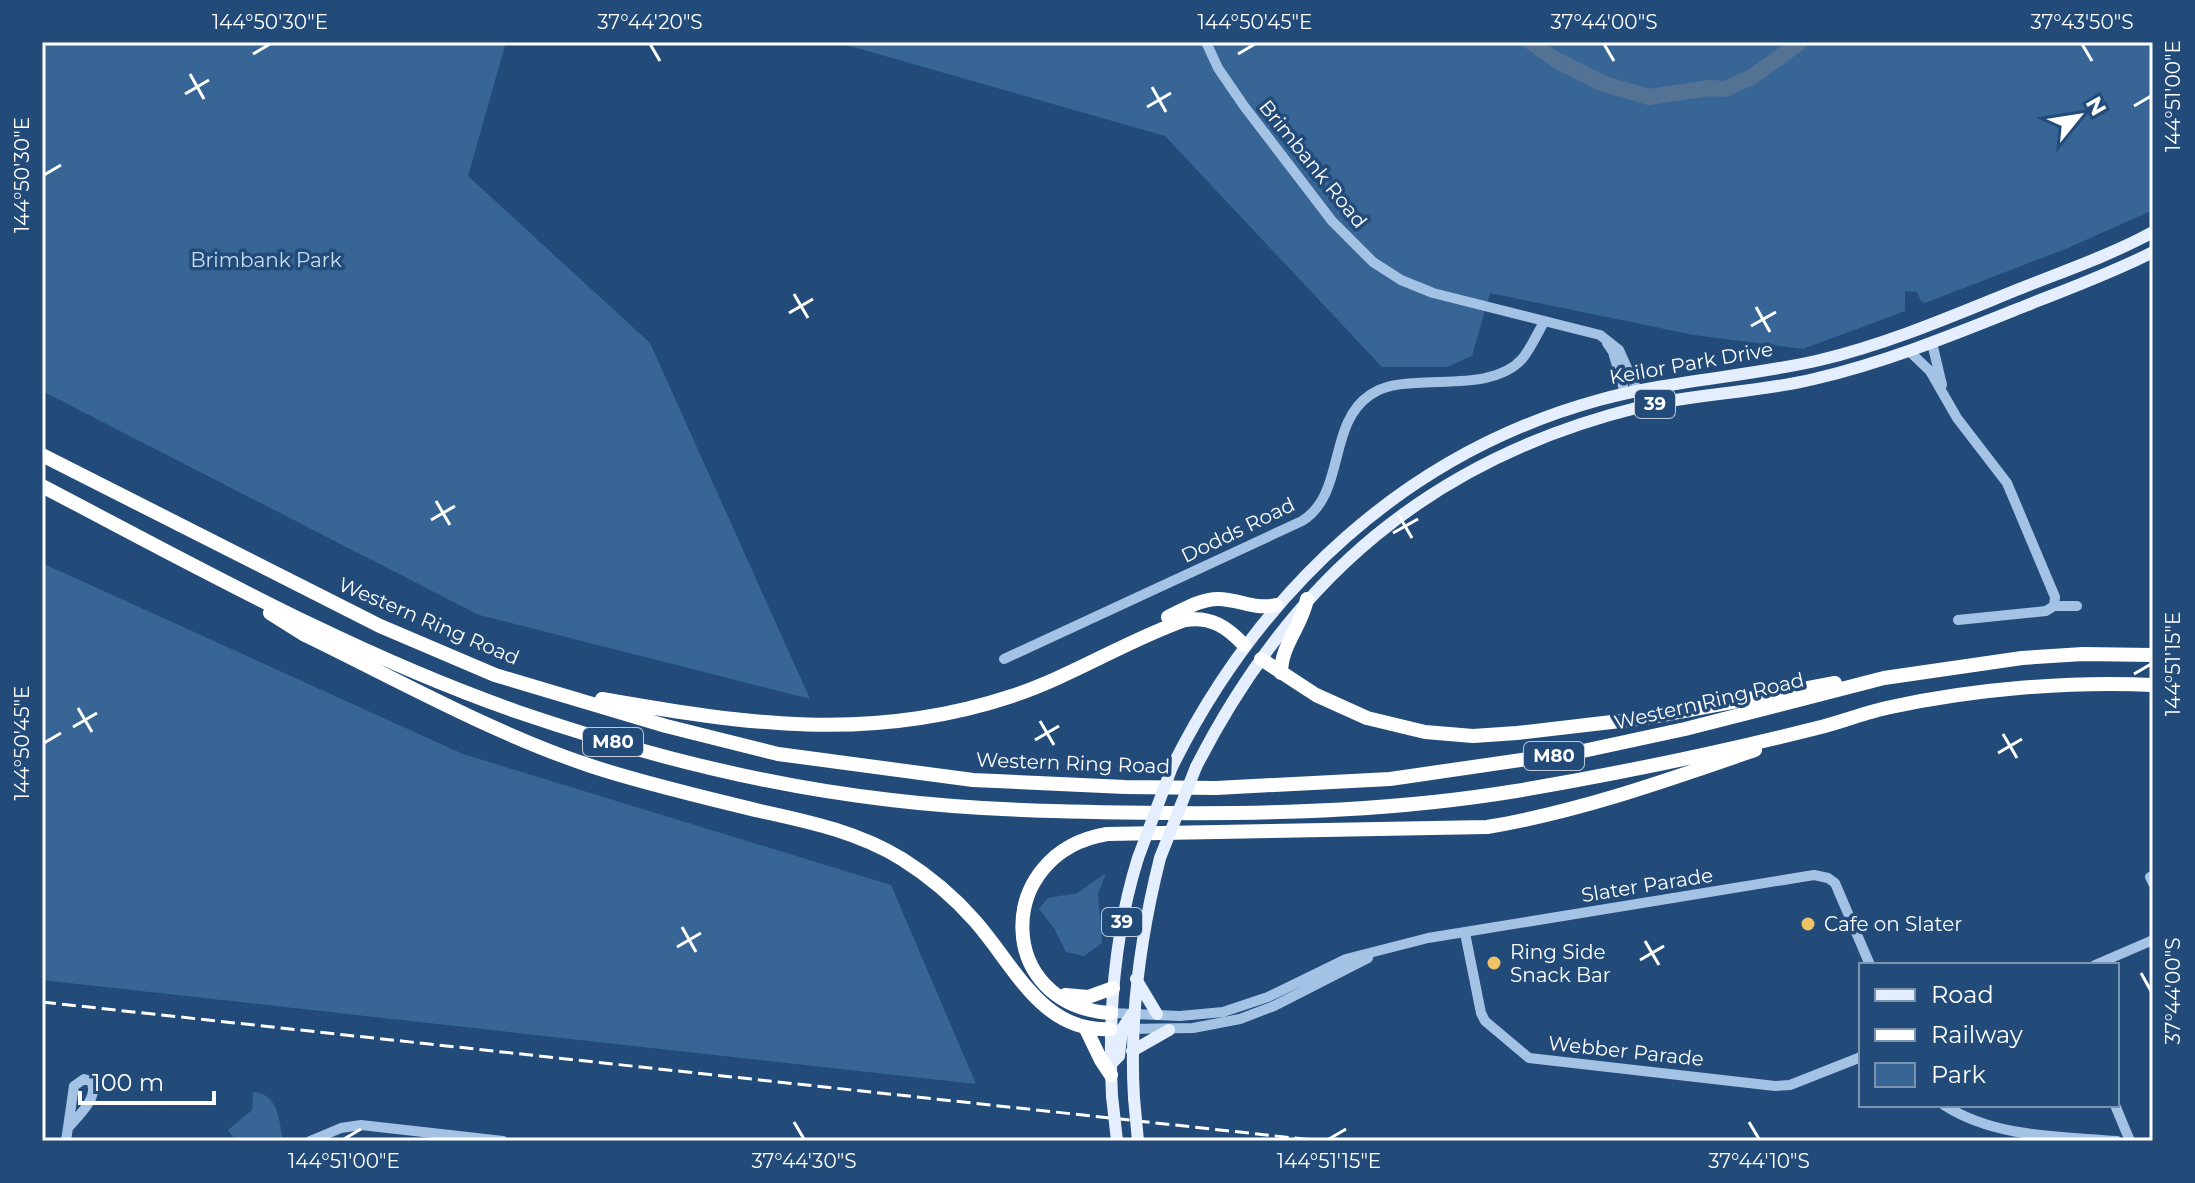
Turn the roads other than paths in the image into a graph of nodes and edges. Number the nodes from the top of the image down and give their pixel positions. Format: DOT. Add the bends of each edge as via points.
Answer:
graph roads {
  1 [pos="1206,42"];
  2 [pos="2153,232"];
  3 [pos="2153,252"];
  4 [pos="1544,322"];
  5 [pos="1922,328"];
  6 [pos="1932,343"];
  7 [pos="1909,351"];
  8 [pos="1631,392"];
  9 [pos="1944,395"];
  10 [pos="1643,406"];
  11 [pos="42,455"];
  12 [pos="42,486"];
  13 [pos="223,582"];
  14 [pos="1307,599"];
  15 [pos="1276,605"];
  16 [pos="2054,606"];
  17 [pos="2077,606"];
  18 [pos="1958,620"];
  19 [pos="1244,645"];
  20 [pos="2153,655"];
  21 [pos="1004,659"];
  22 [pos="1261,659"];
  23 [pos="1084,665"];
  24 [pos="1281,673"];
  25 [pos="1884,678"];
  26 [pos="2153,685"];
  27 [pos="538,687"];
  28 [pos="1816,728"];
  29 [pos="1465,933"];
  30 [pos="2153,940"];
  31 [pos="1376,953"];
  32 [pos="1869,963"];
  33 [pos="2100,963"];
  34 [pos="1136,979"];
  35 [pos="1113,988"];
  36 [pos="1053,992"];
  37 [pos="1111,1013"];
  38 [pos="1133,1013"];
  39 [pos="1157,1014"];
  40 [pos="1085,1027"];
  41 [pos="1121,1029"];
  42 [pos="1169,1030"];
  43 [pos="1132,1051"];
  44 [pos="1859,1058"];
  45 [pos="1111,1070"];
  46 [pos="1947,1107"];
  47 [pos="2116,1107"];
  48 [pos="68,1128"];
  49 [pos="486,1140"];
  50 [pos="66,1141"];
  51 [pos="310,1141"];
  52 [pos="503,1141"];
  53 [pos="1117,1141"];
  54 [pos="1138,1141"];
  55 [pos="2117,1141"];
  56 [pos="2130,1141"];
  1 -- 4 [label="street, Brimbank Road" via="1244,106 1332,221 1373,262 1433,293"];
  2 -- 5 [label="main road, Keilor Park Drive / 39"];
  3 -- 6 [label="main road, Keilor Park Drive / 39"];
  4 -- 8 [label="street, Brimbank Road" via="1600,335 1619,350"];
  4 -- 21 [label="street, Dodds Road" via="1524,357 1499,374 1395,384 1362,401 1346,426 1327,491 1308,518"];
  5 -- 6 [label="main road" via="1921,337"];
  5 -- 8 [label="main road, Keilor Park Drive / 39" via="1792,366"];
  6 -- 7 [label="main road, Keilor Park Drive / 39"];
  6 -- 9 [label="street"];
  7 -- 9 [label="street"];
  7 -- 10 [label="main road, Keilor Park Drive / 39" via="1809,380"];
  8 -- 10 [label="main road"];
  8 -- 15 [label="main road, Keilor Park Drive / 39" via="1542,418 1426,477 1359,525"];
  9 -- 16 [label="street" via="2015,497 2053,591"];
  10 -- 14 [label="main road, Keilor Park Drive / 39" via="1553,433 1464,475 1384,528"];
  11 -- 27 [label="highway, Western Ring Road / M80" via="380,626 495,675"];
  12 -- 13 [label="highway, M80"];
  13 -- 28 [label="highway, M80" via="460,690 609,741 764,779 929,804 1029,812 1338,810 1452,800 1642,767"];
  13 -- 40 [label="highway" via="305,635 551,752 669,789 835,828 882,847 960,905 1037,1000 1063,1020"];
  14 -- 22 [label="main road, Keilor Park Drive / 39"];
  14 -- 24 [label="highway" via="1304,617 1283,655"];
  15 -- 19 [label="main road, Keilor Park Drive / 39"];
  15 -- 23 [label="highway" via="1203,602"];
  16 -- 17 [label="street"];
  16 -- 18 [label="street" via="2041,612"];
  19 -- 22 [label="main road"];
  19 -- 23 [label="highway" via="1221,624 1196,618"];
  19 -- 35 [label="main road, Keilor Park Drive / 39, bridge" via="1199,713 1172,767 1138,858"];
  20 -- 25 [label="highway, Western Ring Road / M80" via="2022,658"];
  22 -- 24 [label="highway"];
  22 -- 34 [label="main road, Keilor Park Drive / 39, bridge" via="1196,767 1160,858"];
  23 -- 27 [label="highway" via="975,707 853,726 737,719"];
  24 -- 25 [label="highway" via="1367,718 1425,732 1473,736 1646,718"];
  25 -- 27 [label="highway, Western Ring Road / M80" via="1685,729 1533,759 1390,779 1216,788 973,780 863,767 723,741"];
  26 -- 28 [label="highway, M80" via="1941,698"];
  28 -- 36 [label="highway" via="1677,776 1487,827 1088,838 1047,863 1023,907 1021,929 1028,958"];
  29 -- 31 [label="street, Slater Parade"];
  29 -- 32 [label="street, Slater Parade" via="1814,875 1835,883"];
  29 -- 44 [label="street, Webber Parade" via="1481,1013 1529,1058 1775,1086"];
  30 -- 33 [label="street"];
  31 -- 39 [label="street, Slater Parade" via="1346,959 1233,1009"];
  31 -- 42 [label="street, Slater Parade" via="1252,1015"];
  34 -- 38 [label="main road, Keilor Park Drive / 39"];
  34 -- 39 [label="main road"];
  35 -- 36 [label="highway" via="1088,997"];
  35 -- 37 [label="main road, Keilor Park Drive / 39"];
  36 -- 37 [label="highway" via="1076,1006"];
  37 -- 38 [label="street, Slater Parade"];
  37 -- 41 [label="main road, Keilor Park Drive / 39"];
  38 -- 39 [label="street, Slater Parade"];
  38 -- 41 [label="main road, Keilor Park Drive / 39"];
  40 -- 41 [label="highway"];
  40 -- 45 [label="highway"];
  41 -- 42 [label="street, Slater Parade"];
  41 -- 43 [label="main road, Keilor Park Drive / 39"];
  41 -- 45 [label="main road, Keilor Park Drive / 39"];
  42 -- 43 [label="main road"];
  43 -- 54 [label="main road, Keilor Park Drive / 39, bridge"];
  45 -- 53 [label="main road, Keilor Park Drive / 39, bridge"];
  46 -- 55 [label="street" via="1964,1118 2012,1132"];
  47 -- 56 [label="street"];
  48 -- 50 [label="street"];
  49 -- 51 [label="street" via="361,1125"];
  49 -- 52 [label="street"];
}
